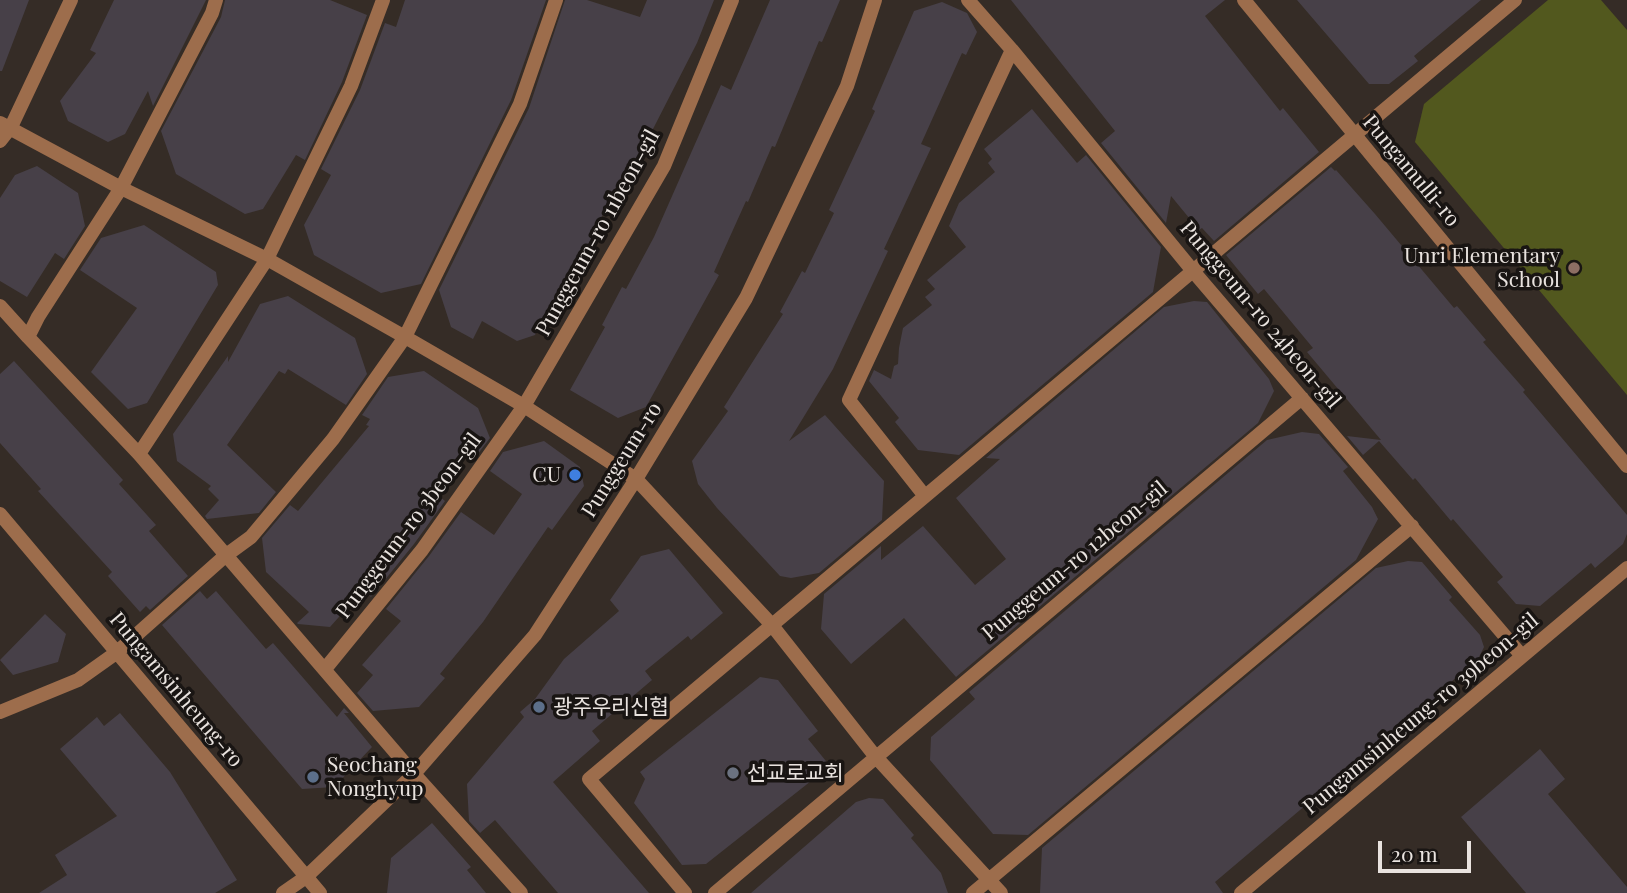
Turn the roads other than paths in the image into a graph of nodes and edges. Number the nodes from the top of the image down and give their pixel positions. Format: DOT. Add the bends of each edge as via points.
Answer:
graph roads {
  1 [pos="71,0"];
  2 [pos="216,0"];
  3 [pos="383,0"];
  4 [pos="556,0"];
  5 [pos="732,0"];
  6 [pos="875,0"];
  7 [pos="968,0"];
  8 [pos="1515,0"];
  9 [pos="1247,1"];
  10 [pos="1012,50"];
  11 [pos="5,125"];
  12 [pos="1354,135"];
  13 [pos="0,141"];
  14 [pos="121,188"];
  15 [pos="267,260"];
  16 [pos="1194,271"];
  17 [pos="0,306"];
  18 [pos="28,337"];
  19 [pos="405,337"];
  20 [pos="1302,398"];
  21 [pos="524,406"];
  22 [pos="139,454"];
  23 [pos="1627,466"];
  24 [pos="636,479"];
  25 [pos="924,495"];
  26 [pos="0,514"];
  27 [pos="1412,526"];
  28 [pos="225,556"];
  29 [pos="1627,568"];
  30 [pos="771,624"];
  31 [pos="117,653"];
  32 [pos="1522,656"];
  33 [pos="325,669"];
  34 [pos="0,712"];
  35 [pos="875,756"];
  36 [pos="414,774"];
  37 [pos="306,877"];
  38 [pos="988,879"];
  39 [pos="283,893"];
  40 [pos="320,893"];
  41 [pos="521,893"];
  42 [pos="685,893"];
  43 [pos="715,893"];
  44 [pos="973,893"];
  45 [pos="1001,893"];
  46 [pos="1241,893"];
  1 -- 11 [label="street"];
  2 -- 14 [label="street"];
  3 -- 15 [label="street" via="351,86"];
  4 -- 19 [label="street" via="520,104"];
  5 -- 21 [label="street, Punggeum-ro 11beon-gil" via="664,166"];
  6 -- 24 [label="street, Punggeum-ro" via="847,86 746,298"];
  7 -- 10 [label="street, Punggeum-ro 24beon-gil"];
  8 -- 12 [label="street"];
  9 -- 12 [label="street, Pungamulli-ro"];
  10 -- 16 [label="street, Punggeum-ro 24beon-gil"];
  10 -- 25 [label="street" via="849,400"];
  11 -- 13 [label="street"];
  11 -- 14 [label="street"];
  12 -- 16 [label="street"];
  12 -- 23 [label="street, Pungamulli-ro"];
  14 -- 15 [label="street"];
  14 -- 18 [label="street"];
  15 -- 19 [label="street"];
  15 -- 22 [label="street"];
  16 -- 20 [label="street, Punggeum-ro 24beon-gil"];
  16 -- 25 [label="street"];
  17 -- 18 [label="street"];
  18 -- 22 [label="street"];
  19 -- 21 [label="street"];
  19 -- 28 [label="street" via="325,449 251,537"];
  20 -- 27 [label="street, Punggeum-ro 24beon-gil"];
  20 -- 35 [label="street, Punggeum-ro 12beon-gil"];
  21 -- 24 [label="street"];
  21 -- 33 [label="street, Punggeum-ro 3beon-gil" via="422,550"];
  22 -- 28 [label="street"];
  24 -- 30 [label="street"];
  24 -- 36 [label="street, Punggeum-ro" via="535,635"];
  25 -- 30 [label="street"];
  26 -- 31 [label="street, Pungamsinheung-ro"];
  27 -- 32 [label="street, Punggeum-ro 24beon-gil"];
  27 -- 38 [label="street"];
  28 -- 31 [label="street"];
  28 -- 33 [label="street"];
  29 -- 32 [label="street, Pungamsinheung-ro 39beon-gil"];
  30 -- 35 [label="street"];
  30 -- 42 [label="street" via="589,779"];
  31 -- 34 [label="street" via="78,680"];
  31 -- 37 [label="street, Pungamsinheung-ro"];
  32 -- 46 [label="street, Pungamsinheung-ro 39beon-gil"];
  33 -- 36 [label="street"];
  35 -- 38 [label="street"];
  35 -- 43 [label="street, Punggeum-ro 12beon-gil"];
  36 -- 37 [label="street, Punggeum-ro"];
  36 -- 41 [label="street"];
  37 -- 39 [label="street, Punggeum-ro"];
  37 -- 40 [label="street, Pungamsinheung-ro"];
  38 -- 44 [label="street"];
  38 -- 45 [label="street"];
}
